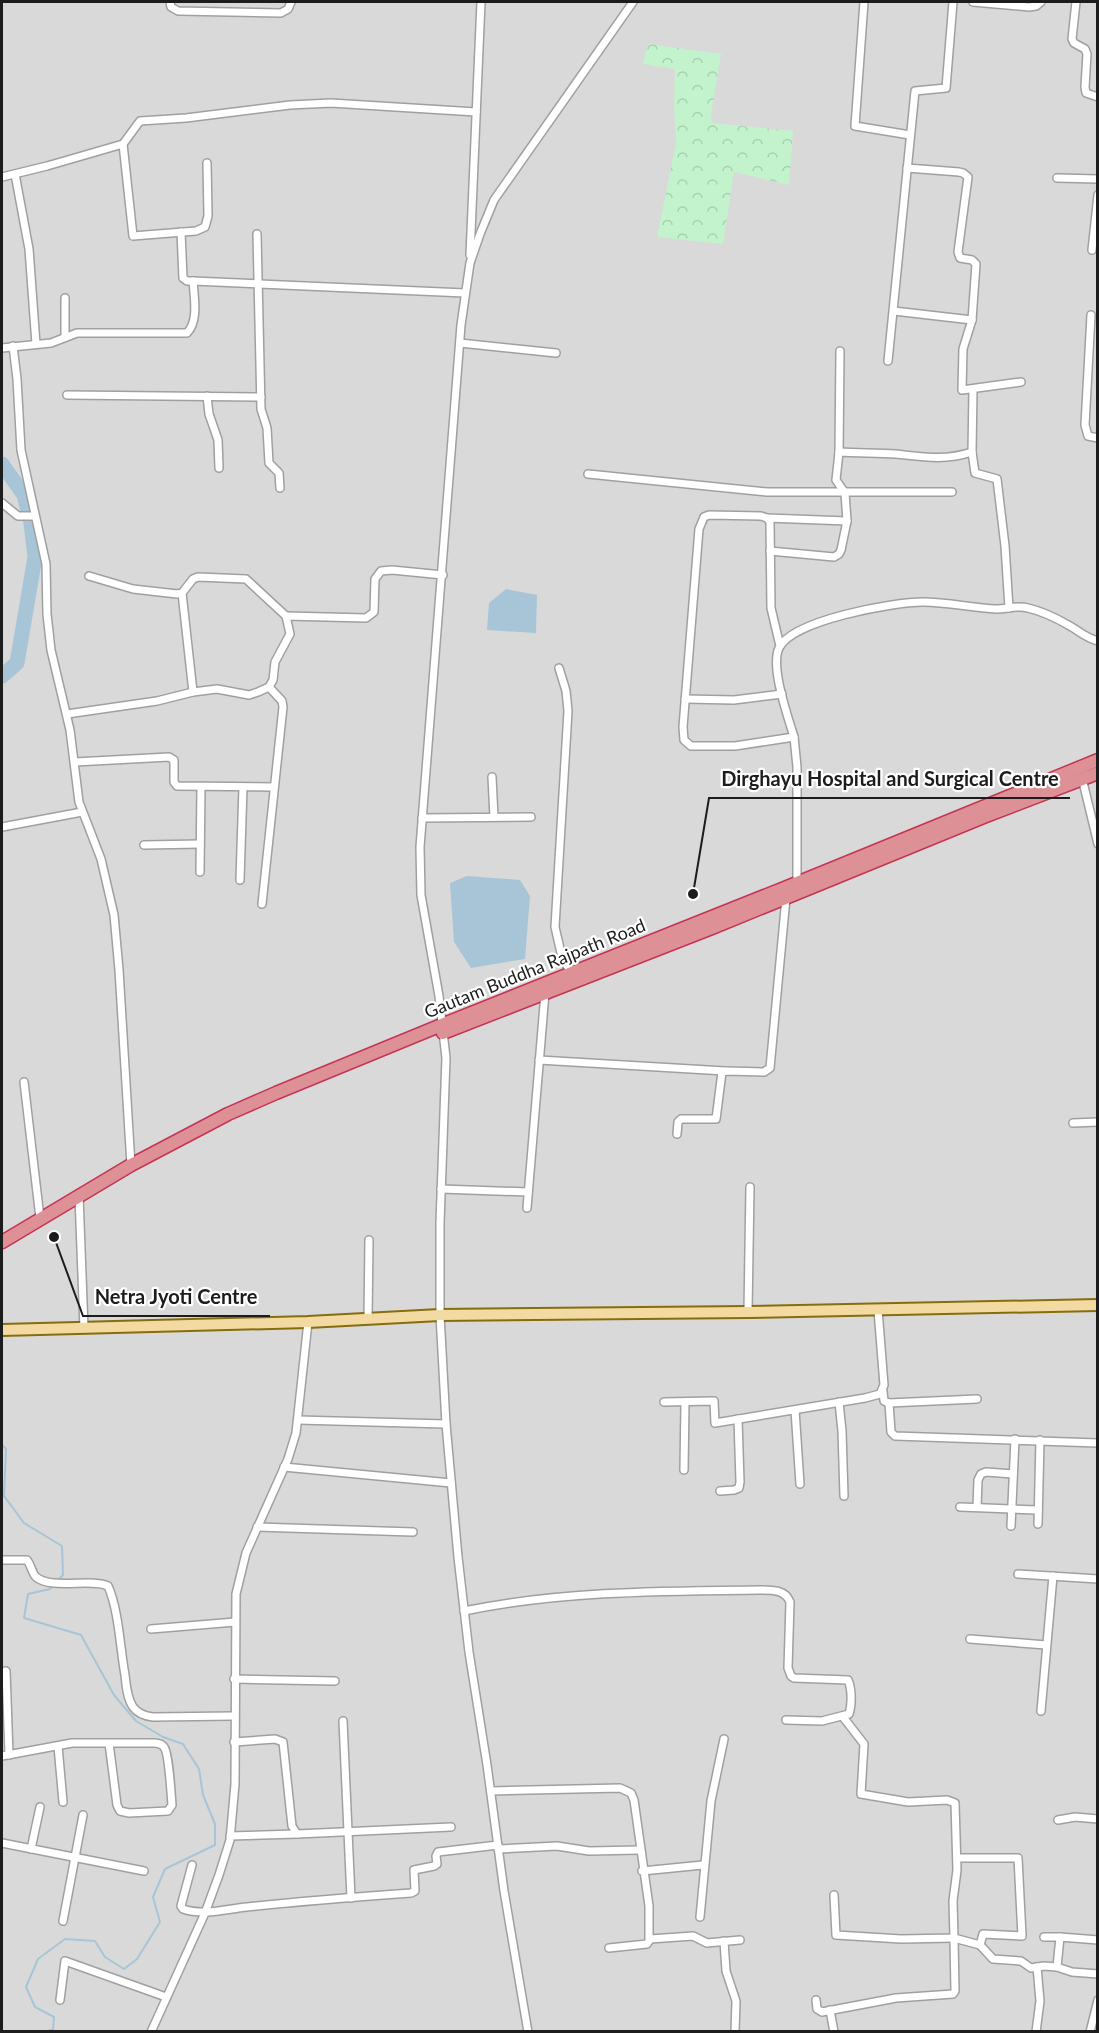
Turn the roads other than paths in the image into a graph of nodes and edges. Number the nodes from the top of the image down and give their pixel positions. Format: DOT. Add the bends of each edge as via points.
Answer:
graph roads {
  1 [pos="170,2"];
  2 [pos="291,2"];
  3 [pos="481,2"];
  4 [pos="633,2"];
  5 [pos="864,2"];
  6 [pos="953,2"];
  7 [pos="973,2"];
  8 [pos="1041,2"];
  9 [pos="1076,2"];
  10 [pos="1098,97"];
  11 [pos="476,112"];
  12 [pos="910,135"];
  13 [pos="123,144"];
  14 [pos="207,163"];
  15 [pos="907,168"];
  16 [pos="15,174"];
  17 [pos="2,177"];
  18 [pos="1057,178"];
  19 [pos="1098,179"];
  20 [pos="1098,195"];
  21 [pos="181,232"];
  22 [pos="257,234"];
  23 [pos="1092,250"];
  24 [pos="470,263"];
  25 [pos="193,281"];
  26 [pos="258,284"];
  27 [pos="465,293"];
  28 [pos="65,298"];
  29 [pos="894,311"];
  30 [pos="1091,315"];
  31 [pos="972,320"];
  32 [pos="65,336"];
  33 [pos="460,343"];
  34 [pos="36,344"];
  35 [pos="13,346"];
  36 [pos="2,348"];
  37 [pos="840,351"];
  38 [pos="556,353"];
  39 [pos="888,361"];
  40 [pos="1021,382"];
  41 [pos="973,389"];
  42 [pos="67,395"];
  43 [pos="207,396"];
  44 [pos="261,397"];
  45 [pos="1098,438"];
  46 [pos="839,452"];
  47 [pos="972,452"];
  48 [pos="219,468"];
  49 [pos="588,474"];
  50 [pos="280,488"];
  51 [pos="952,492"];
  52 [pos="845,493"];
  53 [pos="2,503"];
  54 [pos="30,517"];
  55 [pos="767,518"];
  56 [pos="847,521"];
  57 [pos="770,550"];
  58 [pos="443,575"];
  59 [pos="89,576"];
  60 [pos="182,593"];
  61 [pos="1009,608"];
  62 [pos="286,616"];
  63 [pos="1098,640"];
  64 [pos="780,646"];
  65 [pos="559,668"];
  66 [pos="269,687"];
  67 [pos="193,692"];
  68 [pos="782,694"];
  69 [pos="685,699"];
  70 [pos="67,714"];
  71 [pos="794,737"];
  72 [pos="1098,760"];
  73 [pos="75,762"];
  74 [pos="1080,773"];
  75 [pos="1098,773"];
  76 [pos="492,777"];
  77 [pos="201,787"];
  78 [pos="243,787"];
  79 [pos="274,787"];
  80 [pos="82,812"];
  81 [pos="494,817"];
  82 [pos="531,817"];
  83 [pos="422,818"];
  84 [pos="2,827"];
  85 [pos="200,844"];
  86 [pos="1098,844"];
  87 [pos="144,845"];
  88 [pos="200,872"];
  89 [pos="240,880"];
  90 [pos="797,883"];
  91 [pos="786,898"];
  92 [pos="262,904"];
  93 [pos="571,975"];
  94 [pos="545,989"];
  95 [pos="444,1028"];
  96 [pos="539,1060"];
  97 [pos="727,1071"];
  98 [pos="24,1082"];
  99 [pos="1098,1122"];
  100 [pos="1072,1123"];
  101 [pos="677,1134"];
  102 [pos="131,1165"];
  103 [pos="750,1187"];
  104 [pos="441,1189"];
  105 [pos="528,1192"];
  106 [pos="80,1200"];
  107 [pos="527,1208"];
  108 [pos="40,1218"];
  109 [pos="369,1240"];
  110 [pos="2,1242"];
  111 [pos="2,1251"];
  112 [pos="1098,1305"];
  113 [pos="878,1310"];
  114 [pos="748,1312"];
  115 [pos="440,1315"];
  116 [pos="368,1319"];
  117 [pos="308,1322"];
  118 [pos="84,1328"];
  119 [pos="2,1330"];
  120 [pos="882,1391"];
  121 [pos="977,1399"];
  122 [pos="685,1401"];
  123 [pos="664,1402"];
  124 [pos="839,1402"];
  125 [pos="889,1403"];
  126 [pos="795,1410"];
  127 [pos="738,1419"];
  128 [pos="297,1420"];
  129 [pos="446,1424"];
  130 [pos="1015,1439"];
  131 [pos="1040,1440"];
  132 [pos="1098,1443"];
  133 [pos="284,1467"];
  134 [pos="684,1470"];
  135 [pos="1013,1474"];
  136 [pos="451,1483"];
  137 [pos="800,1484"];
  138 [pos="720,1491"];
  139 [pos="844,1496"];
  140 [pos="960,1507"];
  141 [pos="977,1507"];
  142 [pos="1011,1508"];
  143 [pos="1038,1510"];
  144 [pos="1038,1524"];
  145 [pos="1011,1526"];
  146 [pos="257,1527"];
  147 [pos="412,1532"];
  148 [pos="2,1560"];
  149 [pos="1018,1574"];
  150 [pos="1053,1576"];
  151 [pos="1098,1579"];
  152 [pos="464,1611"];
  153 [pos="235,1622"];
  154 [pos="151,1629"];
  155 [pos="970,1639"];
  156 [pos="1046,1645"];
  157 [pos="2,1672"];
  158 [pos="234,1679"];
  159 [pos="335,1681"];
  160 [pos="1041,1711"];
  161 [pos="234,1716"];
  162 [pos="843,1717"];
  163 [pos="786,1720"];
  164 [pos="344,1721"];
  165 [pos="724,1739"];
  166 [pos="234,1742"];
  167 [pos="109,1743"];
  168 [pos="58,1746"];
  169 [pos="5,1756"];
  170 [pos="490,1791"];
  171 [pos="63,1802"];
  172 [pos="40,1807"];
  173 [pos="83,1815"];
  174 [pos="1098,1819"];
  175 [pos="1058,1820"];
  176 [pos="451,1827"];
  177 [pos="348,1832"];
  178 [pos="297,1834"];
  179 [pos="230,1836"];
  180 [pos="2,1843"];
  181 [pos="498,1847"];
  182 [pos="31,1849"];
  183 [pos="640,1850"];
  184 [pos="76,1858"];
  185 [pos="957,1858"];
  186 [pos="192,1865"];
  187 [pos="703,1865"];
  188 [pos="144,1871"];
  189 [pos="642,1871"];
  190 [pos="834,1895"];
  191 [pos="351,1898"];
  192 [pos="205,1913"];
  193 [pos="700,1917"];
  194 [pos="63,1921"];
  195 [pos="1044,1937"];
  196 [pos="954,1938"];
  197 [pos="1060,1938"];
  198 [pos="650,1939"];
  199 [pos="740,1940"];
  200 [pos="1098,1940"];
  201 [pos="724,1941"];
  202 [pos="981,1945"];
  203 [pos="609,1948"];
  204 [pos="1037,1967"];
  205 [pos="1057,1967"];
  206 [pos="1098,1974"];
  207 [pos="166,1997"];
  208 [pos="60,2000"];
  209 [pos="816,2000"];
  210 [pos="1098,2000"];
  211 [pos="830,2010"];
  212 [pos="152,2031"];
  213 [pos="528,2031"];
  214 [pos="735,2031"];
  215 [pos="834,2031"];
  216 [pos="1036,2031"];
  217 [pos="1090,2031"];
  1 -- 2 [label="street" via="178,11 281,13"];
  3 -- 11 [label="street"];
  4 -- 24 [label="street" via="494,201"];
  5 -- 12 [label="street" via="855,126"];
  6 -- 12 [label="street" via="946,88 915,91"];
  7 -- 8 [label="street" via="1029,7"];
  9 -- 10 [label="street" via="1072,39 1087,54 1086,93"];
  11 -- 13 [label="street" via="349,103 290,105 140,121"];
  11 -- 24 [label="street"];
  12 -- 15 [label="street"];
  13 -- 16 [label="street"];
  13 -- 21 [label="street" via="133,236"];
  14 -- 21 [label="street" via="207,223 202,229"];
  15 -- 29 [label="street"];
  15 -- 31 [label="street" via="963,172 968,177 958,252 960,258 976,264"];
  16 -- 17 [label="street"];
  16 -- 34 [label="street" via="29,249"];
  18 -- 19 [label="street"];
  20 -- 23 [label="street"];
  21 -- 25 [label="street" via="183,278"];
  22 -- 26 [label="street"];
  24 -- 27 [label="street"];
  25 -- 26 [label="street"];
  25 -- 32 [label="street" via="194,316 187,333"];
  26 -- 27 [label="street"];
  26 -- 44 [label="street"];
  27 -- 33 [label="street"];
  28 -- 32 [label="street"];
  29 -- 31 [label="street"];
  29 -- 39 [label="street"];
  30 -- 45 [label="street" via="1085,425 1088,436"];
  31 -- 41 [label="street" via="963,349 962,390"];
  32 -- 34 [label="street" via="51,343"];
  33 -- 38 [label="street"];
  33 -- 58 [label="street"];
  34 -- 35 [label="street"];
  35 -- 36 [label="street"];
  35 -- 54 [label="street"];
  37 -- 46 [label="street"];
  40 -- 41 [label="street"];
  41 -- 47 [label="street"];
  42 -- 43 [label="street"];
  43 -- 44 [label="street"];
  43 -- 48 [label="street" via="218,440"];
  44 -- 50 [label="street" via="269,463 279,473"];
  46 -- 47 [label="street" via="930,458 954,458"];
  46 -- 52 [label="street" via="836,480"];
  47 -- 61 [label="street" via="975,473 998,479"];
  49 -- 52 [label="street" via="767,492"];
  51 -- 52 [label="street"];
  52 -- 56 [label="street"];
  53 -- 54 [label="street" via="12,513"];
  54 -- 70 [label="street" via="46,564 51,650"];
  55 -- 56 [label="street"];
  55 -- 57 [label="street"];
  55 -- 69 [label="street" via="709,515 700,521"];
  56 -- 57 [label="street" via="837,556"];
  57 -- 64 [label="street" via="771,608"];
  58 -- 62 [label="street" via="381,571 375,579 374,612 366,618"];
  58 -- 83 [label="street"];
  59 -- 60 [label="street" via="133,588"];
  60 -- 62 [label="street" via="198,577 246,579"];
  60 -- 67 [label="street"];
  61 -- 63 [label="street" via="1032,609"];
  61 -- 64 [label="street" via="897,604 825,620"];
  62 -- 66 [label="street" via="290,634 275,662"];
  64 -- 68 [label="street" via="777,656"];
  65 -- 93 [label="street" via="568,711 555,927"];
  66 -- 67 [label="street" via="249,695 217,689"];
  66 -- 79 [label="street" via="283,707"];
  67 -- 70 [label="street"];
  68 -- 69 [label="street" via="734,700"];
  68 -- 71 [label="street"];
  69 -- 71 [label="street" via="683,735 691,746 735,746"];
  70 -- 73 [label="street"];
  71 -- 90 [label="street"];
  72 -- 74 [label="highway, Gautam Buddha Rajpath Road"];
  73 -- 77 [label="street" via="169,757 174,760 176,785"];
  73 -- 80 [label="street"];
  74 -- 75 [label="highway"];
  74 -- 86 [label="street"];
  74 -- 90 [label="highway, Gautam Buddha Rajpath Road"];
  74 -- 91 [label="highway"];
  76 -- 81 [label="street"];
  77 -- 78 [label="street"];
  77 -- 85 [label="street"];
  78 -- 79 [label="street"];
  78 -- 89 [label="street"];
  79 -- 92 [label="street"];
  80 -- 84 [label="street"];
  80 -- 102 [label="street" via="101,859 114,915"];
  81 -- 82 [label="street"];
  81 -- 83 [label="street"];
  83 -- 95 [label="street" via="421,895"];
  85 -- 87 [label="street"];
  85 -- 88 [label="street"];
  90 -- 93 [label="highway, Gautam Buddha Rajpath Road"];
  91 -- 94 [label="highway"];
  91 -- 97 [label="street" via="770,1068 764,1072"];
  93 -- 94 [label="highway, Gautam Buddha Rajpath Road"];
  94 -- 95 [label="highway, Gautam Buddha Rajpath Road"];
  94 -- 96 [label="street"];
  95 -- 102 [label="highway, Gautam Buddha Rajpath Road" via="228,1114"];
  95 -- 104 [label="street"];
  95 -- 106 [label="highway" via="251,1112"];
  96 -- 97 [label="street"];
  96 -- 105 [label="street"];
  97 -- 101 [label="street" via="721,1076 716,1119 681,1119"];
  98 -- 108 [label="street"];
  99 -- 100 [label="street"];
  102 -- 106 [label="highway, Gautam Buddha Rajpath Road"];
  103 -- 114 [label="street"];
  104 -- 105 [label="street"];
  104 -- 115 [label="street"];
  105 -- 107 [label="street"];
  106 -- 108 [label="highway, Gautam Buddha Rajpath Road"];
  106 -- 111 [label="highway"];
  106 -- 118 [label="street"];
  108 -- 110 [label="highway, Gautam Buddha Rajpath Road"];
  109 -- 116 [label="street"];
  112 -- 113 [label="main road"];
  113 -- 114 [label="main road"];
  113 -- 120 [label="street"];
  114 -- 115 [label="main road"];
  115 -- 116 [label="main road"];
  115 -- 129 [label="street"];
  116 -- 117 [label="main road"];
  117 -- 118 [label="main road"];
  117 -- 128 [label="street"];
  118 -- 119 [label="main road"];
  120 -- 124 [label="street"];
  120 -- 125 [label="street" via="884,1401"];
  121 -- 125 [label="street"];
  122 -- 123 [label="street"];
  122 -- 127 [label="street" via="714,1401 715,1423"];
  122 -- 134 [label="street"];
  124 -- 126 [label="street"];
  124 -- 139 [label="street"];
  125 -- 130 [label="street" via="891,1432 895,1436"];
  126 -- 127 [label="street"];
  126 -- 137 [label="street"];
  127 -- 138 [label="street" via="739,1488"];
  128 -- 129 [label="street"];
  128 -- 133 [label="street"];
  129 -- 136 [label="street"];
  130 -- 131 [label="street"];
  130 -- 135 [label="street"];
  131 -- 132 [label="street"];
  131 -- 143 [label="street"];
  133 -- 136 [label="street"];
  133 -- 146 [label="street"];
  135 -- 141 [label="street" via="981,1474"];
  135 -- 142 [label="street"];
  136 -- 152 [label="street"];
  140 -- 141 [label="street"];
  141 -- 142 [label="street"];
  142 -- 143 [label="street"];
  142 -- 145 [label="street"];
  143 -- 144 [label="street"];
  146 -- 147 [label="street"];
  146 -- 153 [label="street" via="239,1575"];
  148 -- 161 [label="street" via="27,1560 37,1577 50,1581 108,1586 128,1693 138,1712 153,1717"];
  149 -- 150 [label="street"];
  150 -- 151 [label="street"];
  150 -- 156 [label="street"];
  152 -- 162 [label="street" via="570,1595 775,1590 785,1594 790,1602 790,1676 848,1680 851,1709"];
  152 -- 170 [label="street"];
  153 -- 154 [label="street"];
  153 -- 158 [label="street"];
  155 -- 156 [label="street"];
  156 -- 160 [label="street"];
  157 -- 169 [label="street" via="6,1671"];
  158 -- 159 [label="street"];
  158 -- 161 [label="street"];
  161 -- 166 [label="street"];
  162 -- 163 [label="street"];
  162 -- 185 [label="street" via="864,1744 861,1794 908,1802 952,1801 956,1807"];
  164 -- 177 [label="street"];
  165 -- 187 [label="street"];
  166 -- 178 [label="street" via="283,1742 292,1826"];
  166 -- 179 [label="street"];
  167 -- 167 [label="street" via="163,1746 171,1809 120,1811"];
  167 -- 168 [label="street"];
  168 -- 169 [label="street"];
  168 -- 171 [label="street"];
  170 -- 181 [label="street"];
  170 -- 183 [label="street" via="626,1789 634,1800"];
  172 -- 182 [label="street"];
  173 -- 184 [label="street"];
  174 -- 175 [label="street" via="1083,1816"];
  176 -- 177 [label="street"];
  177 -- 178 [label="street"];
  177 -- 191 [label="street"];
  178 -- 179 [label="street"];
  179 -- 192 [label="street"];
  180 -- 182 [label="street"];
  181 -- 183 [label="street"];
  181 -- 191 [label="street" via="438,1852 434,1866 414,1870 415,1891 411,1893"];
  181 -- 213 [label="street"];
  182 -- 184 [label="street"];
  183 -- 189 [label="street"];
  184 -- 188 [label="street"];
  184 -- 194 [label="street"];
  185 -- 196 [label="street"];
  185 -- 202 [label="street" via="1018,1858 1022,1936 983,1934"];
  186 -- 192 [label="street" via="181,1906"];
  187 -- 189 [label="street"];
  187 -- 193 [label="street"];
  189 -- 198 [label="street"];
  190 -- 196 [label="street" via="836,1935"];
  191 -- 192 [label="street"];
  192 -- 207 [label="street"];
  195 -- 197 [label="street"];
  196 -- 202 [label="street"];
  196 -- 211 [label="street" via="953,1994 896,1998"];
  197 -- 200 [label="street"];
  197 -- 205 [label="street"];
  198 -- 201 [label="street" via="693,1936 707,1943"];
  198 -- 203 [label="street" via="647,1944"];
  199 -- 201 [label="street"];
  201 -- 214 [label="street" via="726,1971 736,2001"];
  202 -- 204 [label="street" via="993,1959 1021,1961 1030,1968"];
  204 -- 205 [label="street"];
  204 -- 216 [label="street" via="1040,2001"];
  205 -- 206 [label="street"];
  207 -- 208 [label="street" via="65,1961"];
  207 -- 212 [label="street"];
  209 -- 211 [label="street" via="819,2011"];
  210 -- 217 [label="street"];
  211 -- 215 [label="street"];
}
